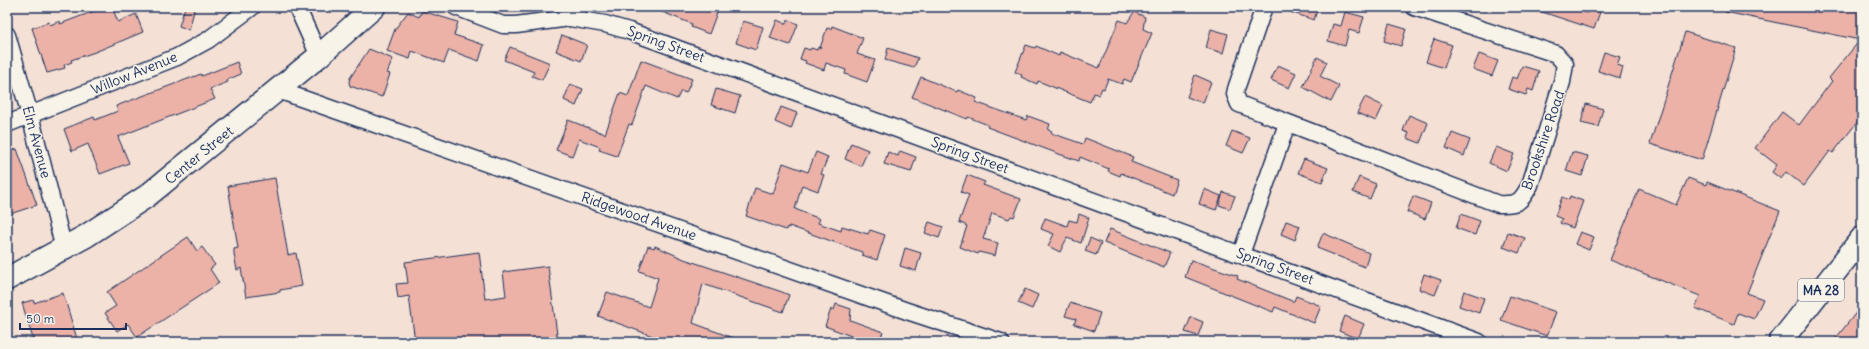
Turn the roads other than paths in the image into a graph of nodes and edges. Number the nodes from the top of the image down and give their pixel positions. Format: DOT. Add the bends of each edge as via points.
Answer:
graph roads {
  1 [pos="252,7"];
  2 [pos="297,7"];
  3 [pos="374,7"];
  4 [pos="456,7"];
  5 [pos="1264,7"];
  6 [pos="1414,7"];
  7 [pos="7,35"];
  8 [pos="319,56"];
  9 [pos="278,90"];
  10 [pos="30,115"];
  11 [pos="7,124"];
  12 [pos="1287,124"];
  13 [pos="1862,238"];
  14 [pos="64,249"];
  15 [pos="1240,254"];
  16 [pos="7,279"];
  17 [pos="1001,342"];
  18 [pos="1479,342"];
  19 [pos="1780,342"];
  1 -- 10 [label="street, Willow Avenue" via="208,40 178,56"];
  2 -- 8 [label="street"];
  3 -- 8 [label="main road, Center Street"];
  4 -- 15 [label="street, Spring Street" via="503,25 570,18 629,31"];
  5 -- 12 [label="street, Brookshire Road" via="1234,94 1240,104"];
  6 -- 12 [label="street, Brookshire Road" via="1556,54 1565,64 1558,97 1530,185 1523,198 1513,205 1498,204"];
  7 -- 10 [label="street, Elm Avenue"];
  8 -- 9 [label="main road, Center Street"];
  9 -- 14 [label="main road, Center Street" via="158,188 111,221"];
  9 -- 17 [label="street, Ridgewood Avenue"];
  10 -- 11 [label="street, Willow Avenue"];
  10 -- 14 [label="street, Elm Avenue"];
  12 -- 15 [label="street"];
  13 -- 19 [label="main road, MA 28"];
  14 -- 16 [label="main road, Center Street"];
  15 -- 18 [label="street, Spring Street"];
}
